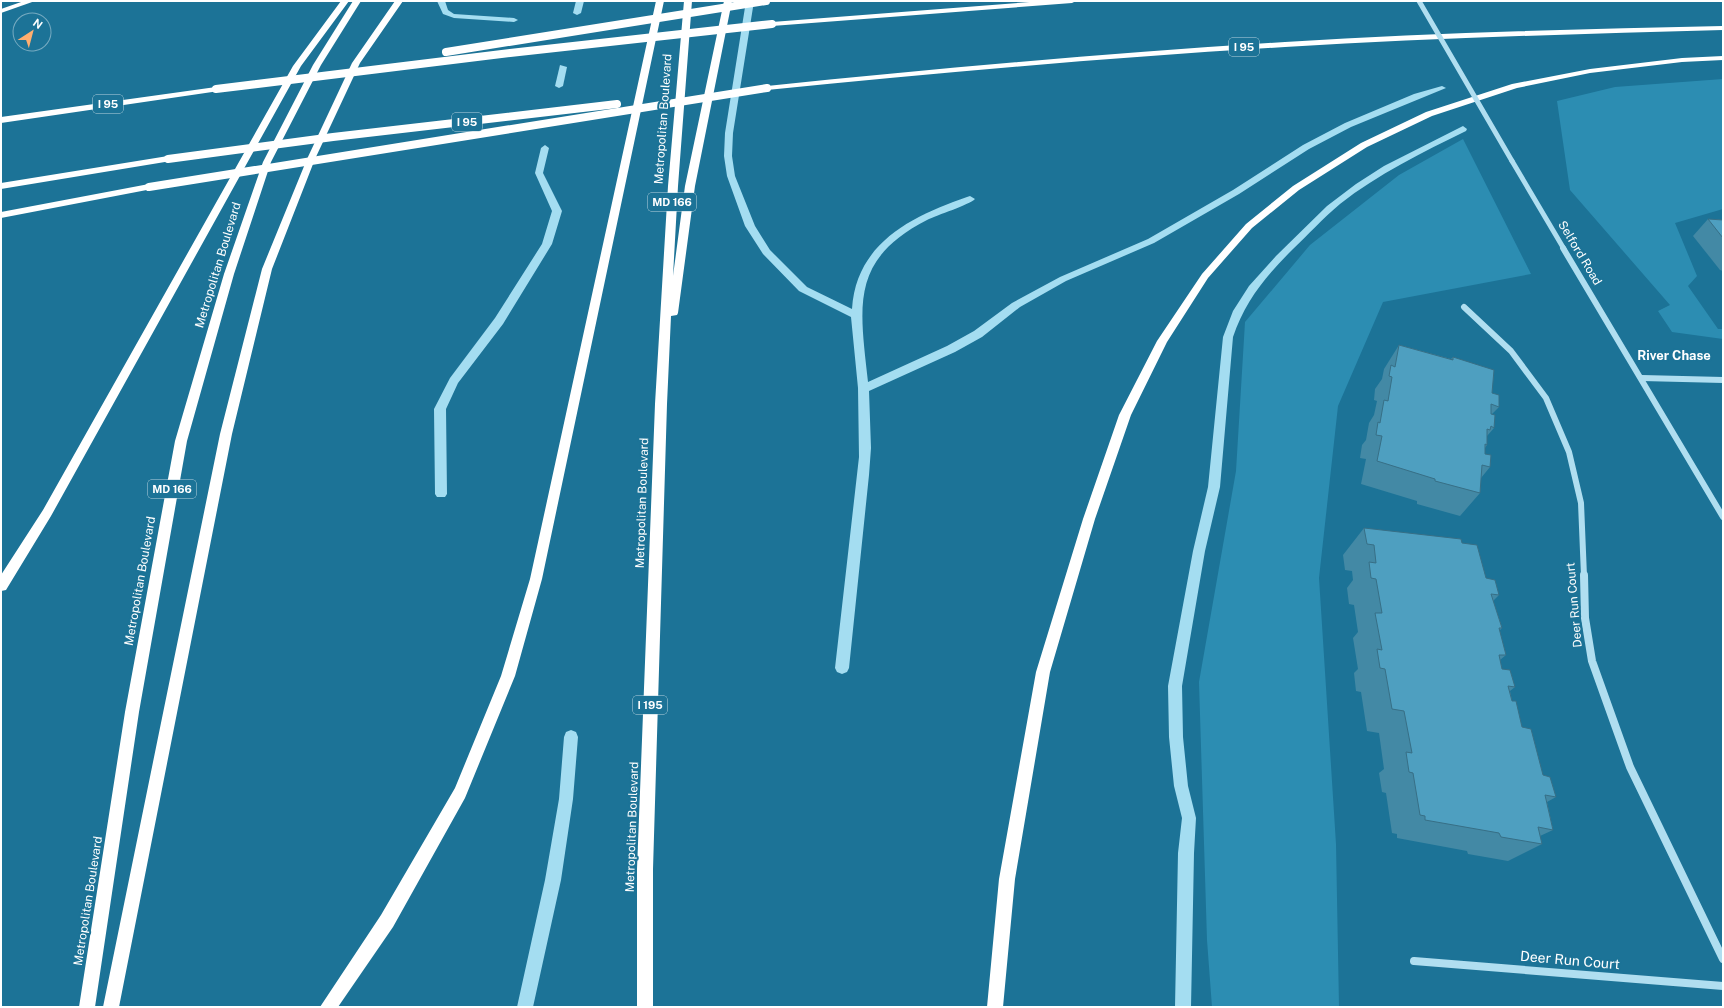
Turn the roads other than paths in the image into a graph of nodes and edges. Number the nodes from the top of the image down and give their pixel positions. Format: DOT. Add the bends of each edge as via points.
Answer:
graph roads {
  1 [pos="31,1"];
  2 [pos="345,1"];
  3 [pos="357,1"];
  4 [pos="399,1"];
  5 [pos="660,1"];
  6 [pos="688,1"];
  7 [pos="728,1"];
  8 [pos="766,1"];
  9 [pos="1072,1"];
  10 [pos="1419,1"];
  11 [pos="1,11"];
  12 [pos="1723,28"];
  13 [pos="1723,58"];
  14 [pos="767,88"];
  15 [pos="216,89"];
  16 [pos="1,120"];
  17 [pos="1,186"];
  18 [pos="1,215"];
  19 [pos="1464,307"];
  20 [pos="1642,378"];
  21 [pos="1723,380"];
  22 [pos="661,404"];
  23 [pos="1723,517"];
  24 [pos="1,586"];
  25 [pos="1723,959"];
  26 [pos="1414,961"];
  27 [pos="1723,986"];
  28 [pos="87,1007"];
  29 [pos="111,1007"];
  30 [pos="328,1007"];
  31 [pos="645,1007"];
  32 [pos="995,1007"];
  1 -- 11 [label="highway"];
  2 -- 24 [label="highway" via="297,66 47,513"];
  3 -- 28 [label="highway, Metropolitan Boulevard / MD 166" via="317,65 267,162 229,274 181,441 132,712"];
  4 -- 29 [label="highway" via="356,63 311,159 267,269 226,434"];
  5 -- 30 [label="highway" via="536,579 508,676 460,792 387,921"];
  6 -- 22 [label="highway, Metropolitan Boulevard / MD 166" via="673,186"];
  7 -- 22 [label="highway" via="690,186"];
  8 -- 15 [label="highway, bridge"];
  9 -- 15 [label="highway, I 95, bridge" via="772,24 502,53"];
  10 -- 20 [label="street, Selford Road, bridge"];
  12 -- 14 [label="highway, I 95" via="1447,36 1247,47 999,65"];
  13 -- 32 [label="highway" via="1590,71 1515,86 1429,114 1364,145 1296,188 1249,226 1205,276 1162,341 1125,415 1089,519 1043,672 1007,879"];
  14 -- 17 [label="highway, I 95, bridge" via="333,137 168,159"];
  14 -- 18 [label="highway, bridge" via="149,187"];
  15 -- 16 [label="highway, I 95"];
  19 -- 25 [label="street, Deer Run Court" via="1511,351 1546,398 1569,452 1580,503 1585,618 1592,661 1630,767"];
  20 -- 21 [label="street"];
  20 -- 23 [label="street, Selford Road"];
  22 -- 31 [label="highway, Metropolitan Boulevard / I 195" via="645,869"];
  26 -- 27 [label="street, Deer Run Court"];
}
